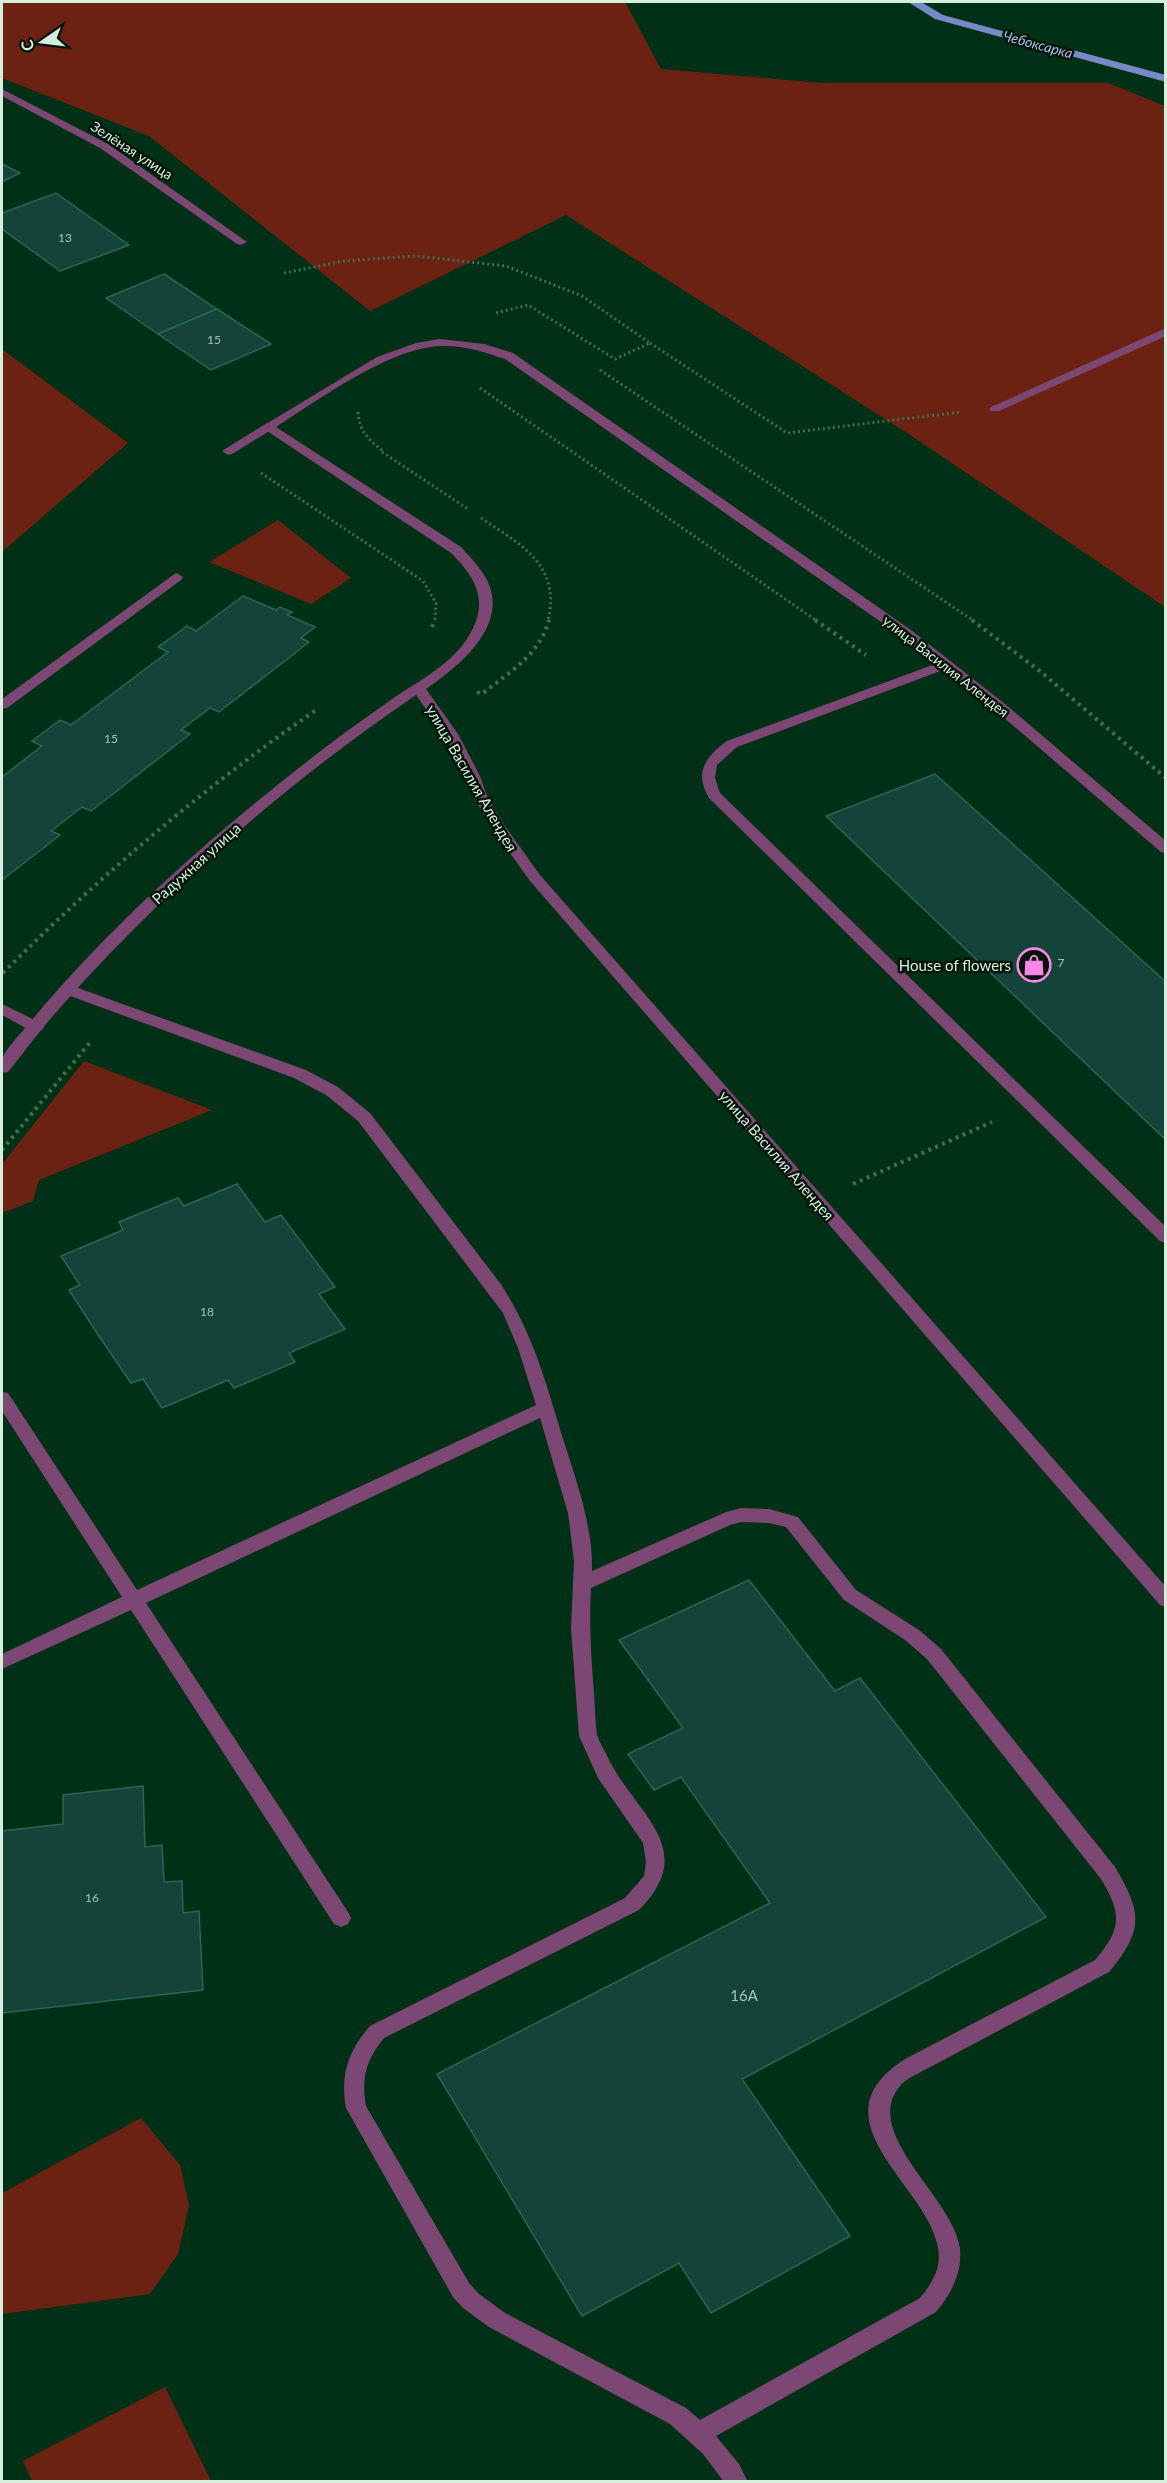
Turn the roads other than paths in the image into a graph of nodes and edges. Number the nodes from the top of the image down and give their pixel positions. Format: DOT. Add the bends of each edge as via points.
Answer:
graph roads {
  1 [pos="2,92"];
  2 [pos="242,242"];
  3 [pos="1166,331"];
  4 [pos="995,408"];
  5 [pos="267,427"];
  6 [pos="228,451"];
  7 [pos="176,578"];
  8 [pos="946,664"];
  9 [pos="418,688"];
  10 [pos="2,705"];
  11 [pos="1166,849"];
  12 [pos="67,989"];
  13 [pos="2,1009"];
  14 [pos="36,1027"];
  15 [pos="2,1068"];
  16 [pos="1166,1237"];
  17 [pos="2,1398"];
  18 [pos="545,1408"];
  19 [pos="581,1584"];
  20 [pos="134,1600"];
  21 [pos="1166,1600"];
  22 [pos="2,1662"];
  23 [pos="341,1918"];
  24 [pos="700,2433"];
  25 [pos="737,2481"];
  1 -- 2 [label="street, Зелёная улица" via="104,146"];
  3 -- 4 [label="street"];
  5 -- 6 [label="street, улица Василия Алендея"];
  5 -- 8 [label="street, улица Василия Алендея" via="397,350 446,342 472,344 509,356 864,602"];
  5 -- 9 [label="street, Радужная улица" via="456,550 483,582 487,600 484,619 473,642 451,666"];
  7 -- 10 [label="street"];
  8 -- 11 [label="street, улица Василия Алендея"];
  8 -- 16 [label="street" via="732,744 716,755 708,768 707,780 714,795"];
  9 -- 12 [label="street, Радужная улица" via="295,778 224,837 138,916"];
  9 -- 21 [label="street, улица Василия Алендея" via="451,734 480,796 528,869"];
  12 -- 14 [label="street, Радужная улица"];
  12 -- 18 [label="street" via="300,1074 349,1103 371,1126 510,1311 527,1348"];
  13 -- 14 [label="street"];
  14 -- 15 [label="street, Радужная улица"];
  17 -- 20 [label="street"];
  18 -- 19 [label="street" via="577,1513 583,1561"];
  18 -- 20 [label="street"];
  19 -- 24 [label="street" via="580,1628 588,1736 605,1772 652,1841 656,1862 653,1878 632,1904 377,2032 362,2048 354,2067 352,2088 356,2108 471,2301 497,2320 658,2404"];
  19 -- 24 [label="street" via="726,1519 755,1515 792,1522 850,1595 934,1654 1108,1873 1124,1902 1123,1936 1102,1965 912,2066 894,2079 885,2092 880,2121 888,2145 940,2222 948,2241 947,2274 942,2289 928,2305"];
  20 -- 22 [label="street"];
  20 -- 23 [label="street"];
  24 -- 25 [label="street"];
}
